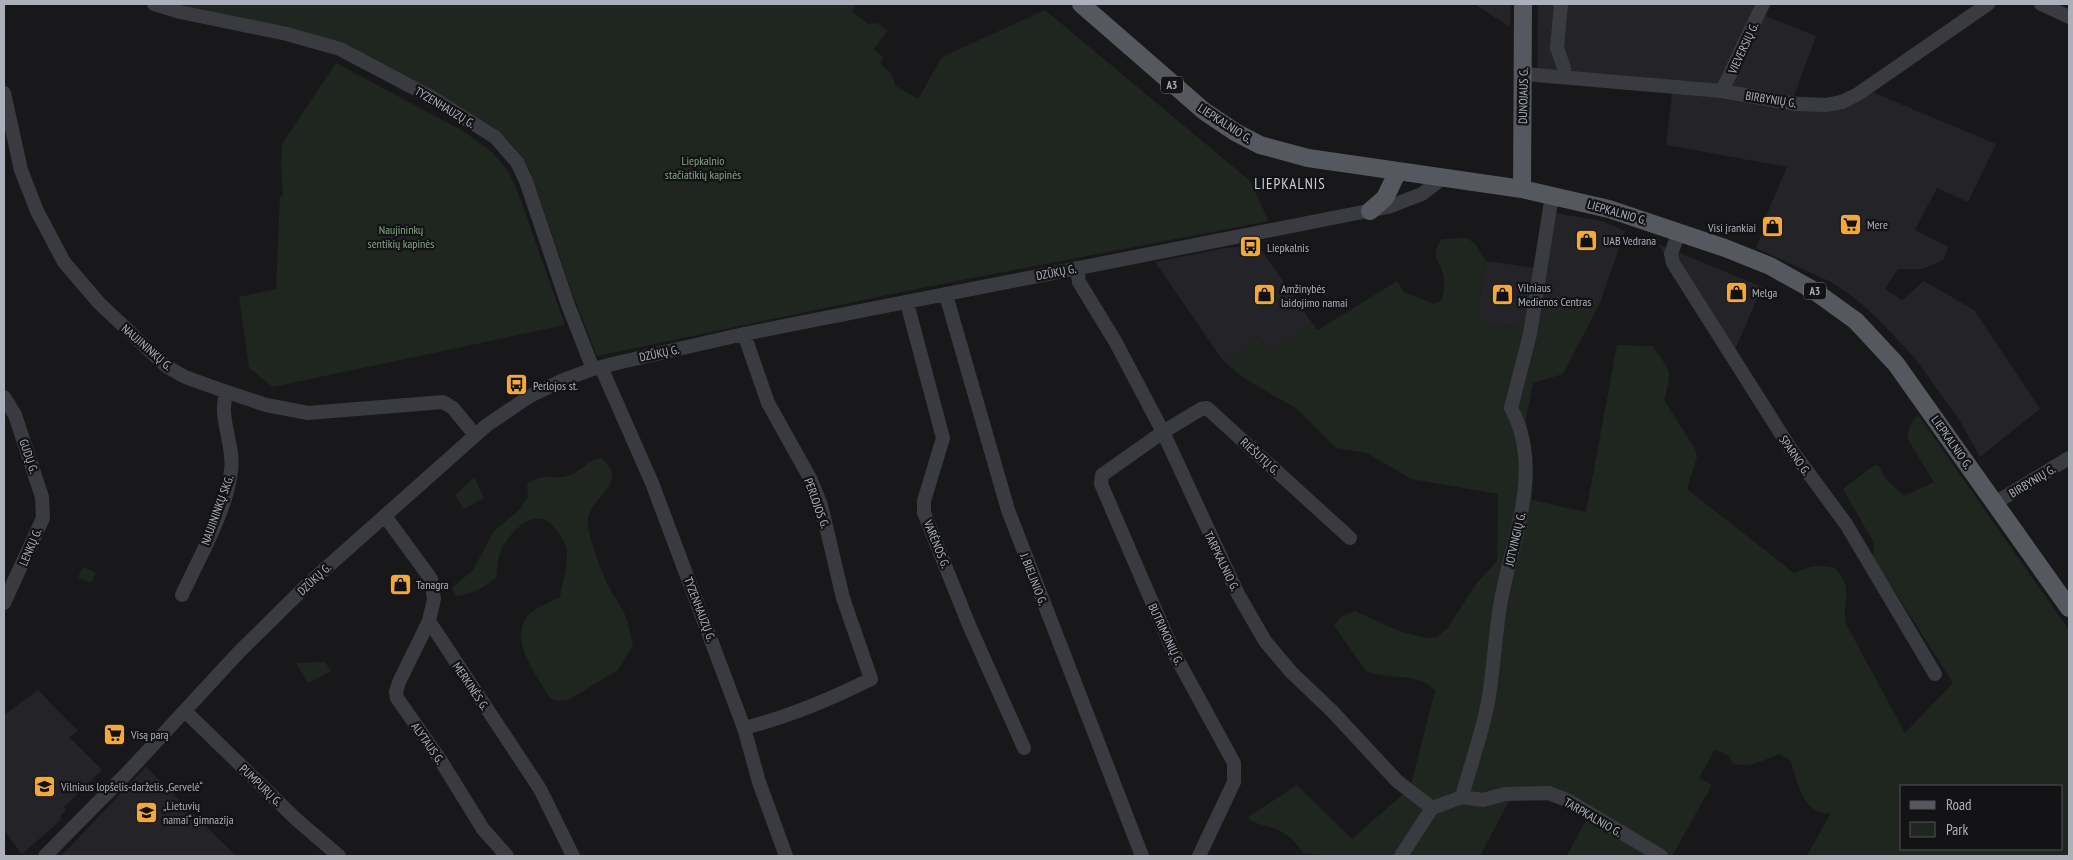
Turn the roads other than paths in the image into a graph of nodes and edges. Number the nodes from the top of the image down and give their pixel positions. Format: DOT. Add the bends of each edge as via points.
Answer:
graph roads {
  1 [pos="154,4"];
  2 [pos="1081,4"];
  3 [pos="1523,4"];
  4 [pos="1561,4"];
  5 [pos="1763,4"];
  6 [pos="1988,4"];
  7 [pos="2040,4"];
  8 [pos="2069,17"];
  9 [pos="1524,74"];
  10 [pos="1564,76"];
  11 [pos="1722,92"];
  12 [pos="4,93"];
  13 [pos="1398,171"];
  14 [pos="1444,177"];
  15 [pos="1522,189"];
  16 [pos="1552,195"];
  17 [pos="1370,211"];
  18 [pos="1678,232"];
  19 [pos="1077,268"];
  20 [pos="946,295"];
  21 [pos="907,303"];
  22 [pos="744,334"];
  23 [pos="597,368"];
  24 [pos="227,392"];
  25 [pos="4,397"];
  26 [pos="1163,432"];
  27 [pos="475,435"];
  28 [pos="2069,458"];
  29 [pos="1995,503"];
  30 [pos="385,516"];
  31 [pos="43,518"];
  32 [pos="1350,538"];
  33 [pos="182,596"];
  34 [pos="4,604"];
  35 [pos="2069,608"];
  36 [pos="429,621"];
  37 [pos="1935,674"];
  38 [pos="185,711"];
  39 [pos="744,728"];
  40 [pos="1024,748"];
  41 [pos="1462,797"];
  42 [pos="1432,808"];
  43 [pos="44,856"];
  44 [pos="339,856"];
  45 [pos="507,856"];
  46 [pos="573,856"];
  47 [pos="786,856"];
  48 [pos="1142,856"];
  49 [pos="1199,856"];
  50 [pos="1402,856"];
  51 [pos="1661,856"];
  1 -- 23 [label="street, TYZENHAUZŲ G." via="340,49 431,97 494,137 517,162 526,181 568,305"];
  2 -- 13 [label="main road, LIEPKALNIO G. / A3" via="1204,111 1235,132 1260,145 1308,158"];
  3 -- 9 [label="main road, DUNOJAUS G."];
  4 -- 10 [label="street" via="1557,48"];
  5 -- 11 [label="street, VIEVERSIŲ G."];
  6 -- 11 [label="street, BIRBYNIŲ G." via="1858,94 1838,103 1795,104"];
  7 -- 8 [label="street"];
  9 -- 10 [label="street, BIRBYNIŲ G."];
  9 -- 15 [label="main road, DUNOJAUS G."];
  10 -- 11 [label="street, BIRBYNIŲ G."];
  12 -- 24 [label="street, NAUJININKŲ G." via="21,170 37,211 64,262 99,303 166,366"];
  13 -- 14 [label="main road, LIEPKALNIO G. / A3"];
  13 -- 17 [label="main road" via="1385,198"];
  14 -- 15 [label="main road, LIEPKALNIO G. / A3"];
  14 -- 17 [label="street, DZŪKŲ G." via="1414,198"];
  15 -- 16 [label="main road, LIEPKALNIO G. / A3"];
  16 -- 18 [label="main road, LIEPKALNIO G. / A3"];
  16 -- 41 [label="street, JOTVINGIŲ G." via="1530,334 1511,408 1518,421 1526,454 1524,503 1501,600 1488,703"];
  17 -- 19 [label="street, DZŪKŲ G."];
  18 -- 29 [label="main road, LIEPKALNIO G. / A3" via="1789,276 1830,300 1856,322 1896,364"];
  18 -- 37 [label="street, SPARNO G." via="1671,254 1673,263 1790,448 1846,524"];
  19 -- 20 [label="street, DZŪKŲ G."];
  19 -- 26 [label="street, TARPKALNIO G." via="1080,282"];
  20 -- 21 [label="street, DZŪKŲ G."];
  20 -- 48 [label="street, J. BIELINIO G." via="1008,510"];
  21 -- 22 [label="street, DZŪKŲ G."];
  21 -- 40 [label="street, VARĖNOS G." via="943,438 924,501 924,513"];
  22 -- 23 [label="street, DZŪKŲ G."];
  22 -- 39 [label="street, PERLOJOS G." via="768,403 811,480 821,505 843,598 871,680 784,717"];
  23 -- 27 [label="street, DZŪKŲ G." via="530,396"];
  23 -- 39 [label="street, TYZENHAUZŲ G." via="652,483"];
  24 -- 27 [label="street, NAUJININKŲ G." via="266,405 308,413 443,402 453,408"];
  24 -- 33 [label="street, NAUJININKŲ SKG." via="224,400 231,447 230,480 211,533"];
  25 -- 31 [label="street, GUDŲ G." via="15,415 38,484"];
  26 -- 32 [label="street, RIEŠUTŲ G." via="1201,409 1210,410"];
  26 -- 42 [label="street, TARPKALNIO G." via="1238,594 1265,641 1397,781"];
  26 -- 49 [label="street, BUTRIMONIŲ G." via="1102,475 1101,484 1174,653 1234,764 1234,782"];
  27 -- 30 [label="street, DZŪKŲ G."];
  28 -- 29 [label="street, BIRBYNIŲ G."];
  29 -- 35 [label="main road, LIEPKALNIO G. / A3"];
  30 -- 36 [label="street" via="431,579 434,599"];
  30 -- 38 [label="street, DZŪKŲ G." via="307,584"];
  31 -- 34 [label="street, LENKŲ G."];
  36 -- 45 [label="street, ALYTAUS G." via="399,682 397,698 483,829"];
  36 -- 46 [label="street, MERKINĖS G." via="540,789"];
  38 -- 43 [label="street, DZŪKŲ G."];
  38 -- 44 [label="street, PUMPURŲ G." via="297,820"];
  39 -- 47 [label="street, TYZENHAUZŲ G." via="759,782"];
  41 -- 42 [label="street"];
  41 -- 51 [label="street, TARPKALNIO G." via="1483,800 1505,794 1548,793 1567,800"];
  42 -- 50 [label="street"];
}
